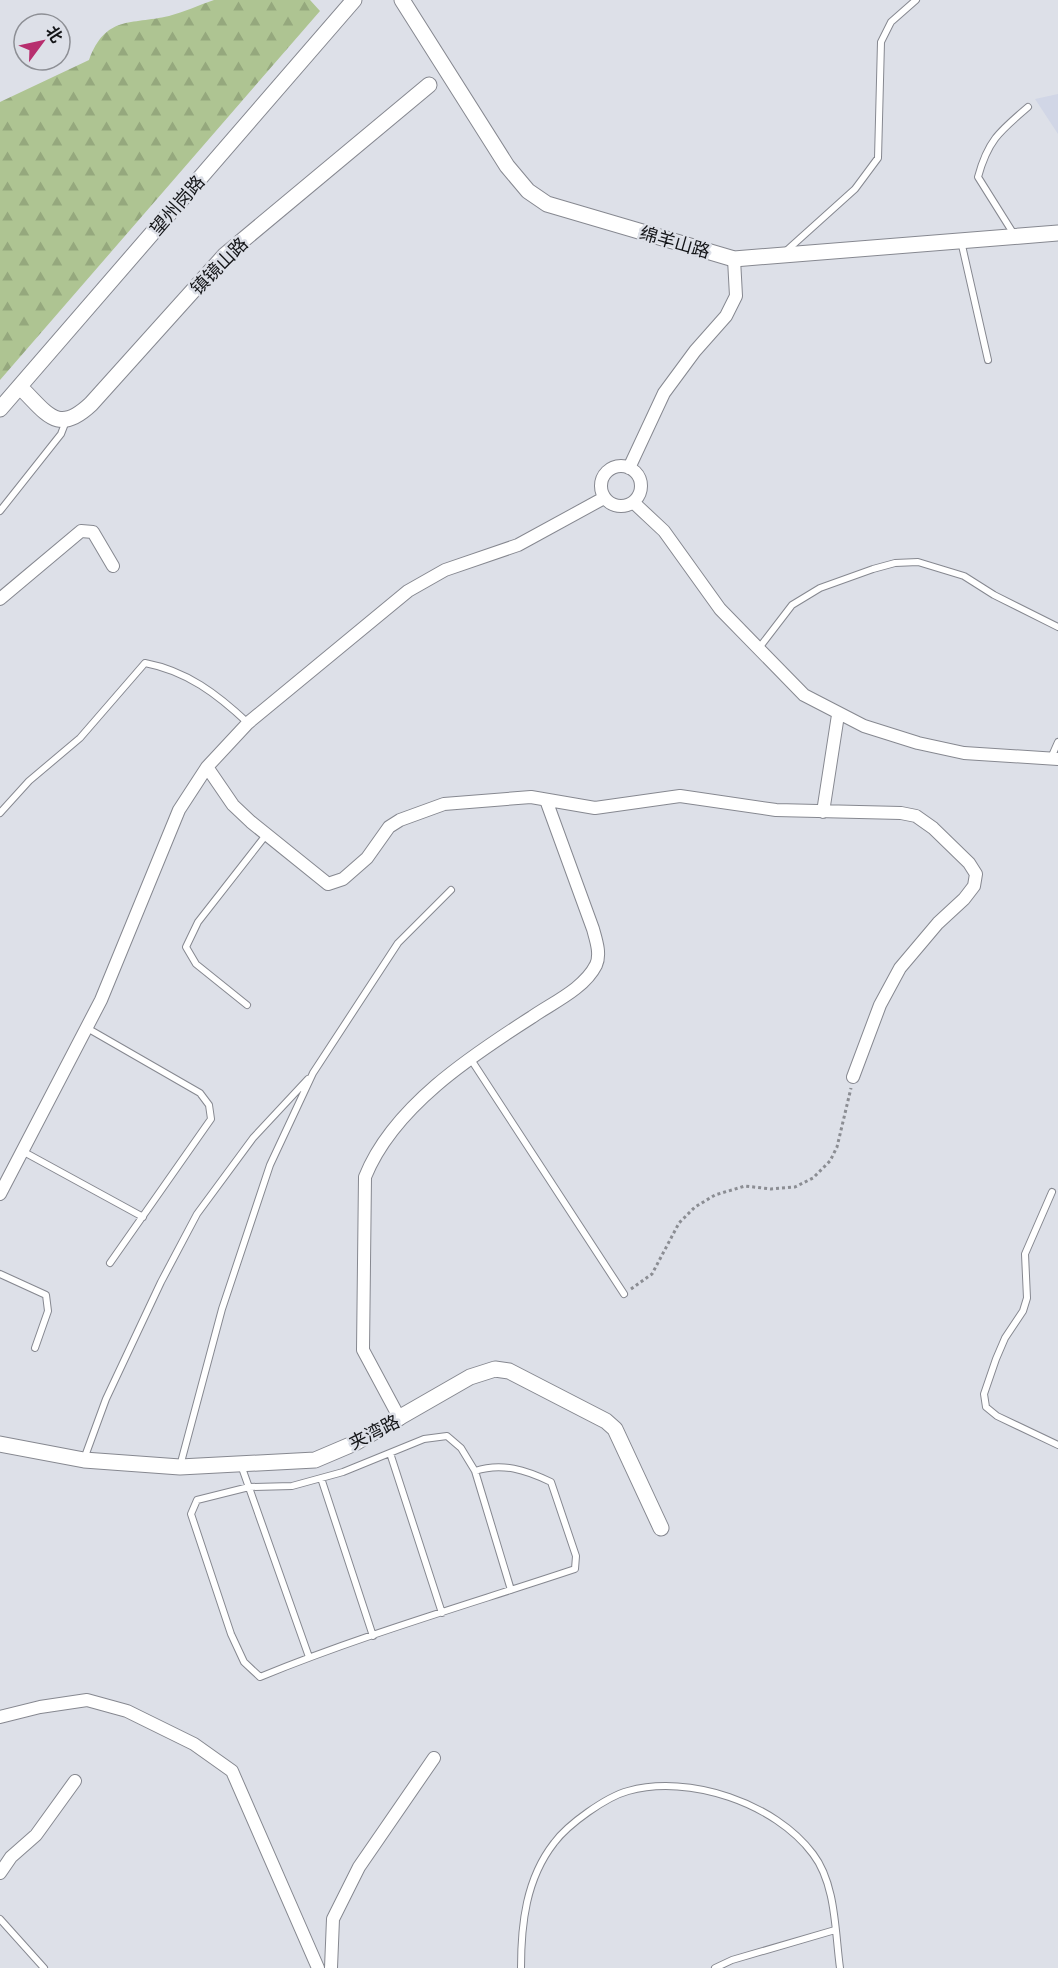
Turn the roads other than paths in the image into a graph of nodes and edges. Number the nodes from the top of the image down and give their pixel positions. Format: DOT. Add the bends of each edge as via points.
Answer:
graph roads {
  1 [pos="354,0"];
  2 [pos="402,0"];
  3 [pos="916,0"];
  4 [pos="429,85"];
  5 [pos="1028,107"];
  6 [pos="1058,233"];
  7 [pos="1015,236"];
  8 [pos="960,241"];
  9 [pos="783,255"];
  10 [pos="734,259"];
  11 [pos="988,360"];
  12 [pos="20,387"];
  13 [pos="0,410"];
  14 [pos="66,421"];
  15 [pos="629,468"];
  16 [pos="604,498"];
  17 [pos="633,502"];
  18 [pos="0,511"];
  19 [pos="113,566"];
  20 [pos="0,599"];
  21 [pos="1058,627"];
  22 [pos="759,648"];
  23 [pos="838,714"];
  24 [pos="248,723"];
  25 [pos="1058,742"];
  26 [pos="1054,760"];
  27 [pos="207,767"];
  28 [pos="546,800"];
  29 [pos="823,812"];
  30 [pos="0,813"];
  31 [pos="267,834"];
  32 [pos="451,891"];
  33 [pos="247,1005"];
  34 [pos="87,1028"];
  35 [pos="470,1057"];
  36 [pos="313,1073"];
  37 [pos="853,1077"];
  38 [pos="24,1152"];
  39 [pos="1052,1192"];
  40 [pos="0,1194"];
  41 [pos="143,1216"];
  42 [pos="110,1263"];
  43 [pos="0,1274"];
  44 [pos="624,1294"];
  45 [pos="35,1348"];
  46 [pos="400,1419"];
  47 [pos="0,1444"];
  48 [pos="1058,1445"];
  49 [pos="390,1453"];
  50 [pos="84,1460"];
  51 [pos="241,1465"];
  52 [pos="180,1467"];
  53 [pos="475,1472"];
  54 [pos="321,1478"];
  55 [pos="249,1487"];
  56 [pos="660,1528"];
  57 [pos="511,1590"];
  58 [pos="442,1613"];
  59 [pos="373,1636"];
  60 [pos="309,1657"];
  61 [pos="0,1717"];
  62 [pos="434,1758"];
  63 [pos="75,1781"];
  64 [pos="0,1873"];
  65 [pos="0,1919"];
  66 [pos="835,1930"];
  67 [pos="44,1968"];
  68 [pos="318,1968"];
  69 [pos="331,1968"];
  70 [pos="521,1968"];
  71 [pos="715,1968"];
  72 [pos="840,1968"];
  1 -- 12 [label="street, 望州岗路"];
  2 -- 10 [label="street, 绵羊山路" via="507,166 528,191 547,204"];
  3 -- 9 [label="lane" via="891,22 881,42 878,158 855,189"];
  4 -- 14 [label="street, 镇镜山路" via="225,255 91,404"];
  5 -- 7 [label="lane" via="985,151 978,177"];
  6 -- 7 [label="street, 绵羊山路"];
  7 -- 8 [label="street, 绵羊山路"];
  8 -- 9 [label="street, 绵羊山路"];
  8 -- 11 [label="lane"];
  9 -- 10 [label="street, 绵羊山路"];
  10 -- 15 [label="street" via="736,296 726,316 664,393"];
  12 -- 13 [label="street, 望州岗路"];
  12 -- 14 [label="street" via="50,416"];
  14 -- 18 [label="lane" via="61,434"];
  15 -- 16 [label="street" via="616,467 605,473 601,485"];
  15 -- 17 [label="street" via="640,484"];
  16 -- 17 [label="street" via="621,507"];
  16 -- 24 [label="street" via="518,545 445,570 408,591"];
  17 -- 22 [label="street" via="664,531 708,595"];
  19 -- 20 [label="street" via="93,532 81,531"];
  21 -- 22 [label="lane" via="964,576 918,561 873,569 820,588 792,605"];
  22 -- 23 [label="street" via="804,695"];
  23 -- 26 [label="street" via="918,743 964,753"];
  23 -- 29 [label="street"];
  24 -- 27 [label="street"];
  24 -- 30 [label="lane" via="217,693 169,667 145,663 80,738 29,781"];
  25 -- 26 [label="lane"];
  27 -- 31 [label="street" via="233,805"];
  27 -- 34 [label="street" via="178,810"];
  28 -- 29 [label="street" via="595,808 680,796 776,810"];
  28 -- 31 [label="street" via="514,797 444,804 410,816 389,826 367,858 343,879 328,884"];
  28 -- 35 [label="street" via="593,929 598,949 596,965 578,986"];
  29 -- 37 [label="street" via="916,816 969,863 976,874 974,886 964,899 900,968 880,1005"];
  31 -- 33 [label="lane" via="198,922 186,947 196,964"];
  32 -- 36 [label="lane" via="398,943"];
  34 -- 38 [label="street"];
  34 -- 41 [label="lane" via="200,1093 209,1105 211,1119"];
  35 -- 44 [label="lane"];
  35 -- 46 [label="street" via="436,1085 397,1127 364,1177 363,1350"];
  36 -- 50 [label="lane" via="253,1138 197,1214 106,1399"];
  36 -- 52 [label="lane" via="270,1165 222,1309"];
  38 -- 40 [label="street"];
  38 -- 41 [label="lane"];
  39 -- 48 [label="lane" via="1025,1254 1027,1298 1023,1311 1005,1338 984,1394 986,1407 997,1416"];
  41 -- 42 [label="lane"];
  43 -- 45 [label="lane" via="46,1295 48,1311"];
  46 -- 51 [label="street, 夹湾路" via="315,1460"];
  46 -- 56 [label="street, 夹湾路" via="470,1377 495,1370 509,1371 615,1429"];
  47 -- 50 [label="street, 夹湾路"];
  49 -- 53 [label="lane" via="424,1439 447,1436 461,1448"];
  49 -- 54 [label="lane"];
  49 -- 58 [label="lane"];
  50 -- 52 [label="street, 夹湾路"];
  51 -- 52 [label="street, 夹湾路"];
  51 -- 55 [label="lane"];
  53 -- 57 [label="lane"];
  53 -- 57 [label="lane" via="486,1467 524,1469 551,1482 576,1556 575,1569"];
  54 -- 55 [label="lane" via="292,1486"];
  54 -- 59 [label="lane"];
  55 -- 60 [label="lane"];
  55 -- 60 [label="lane" via="196,1500 191,1514 231,1634 244,1662 260,1677"];
  57 -- 58 [label="lane"];
  58 -- 59 [label="lane"];
  59 -- 60 [label="lane"];
  61 -- 68 [label="street" via="87,1700 128,1712 194,1744 232,1771"];
  62 -- 69 [label="street" via="359,1867 333,1919"];
  63 -- 64 [label="street" via="36,1835"];
  65 -- 67 [label="lane"];
  66 -- 70 [label="lane" via="827,1881 813,1854 788,1830 735,1798 702,1788 662,1786 627,1791 587,1812 554,1842 524,1906"];
  66 -- 71 [label="lane"];
  66 -- 72 [label="lane"];
}
